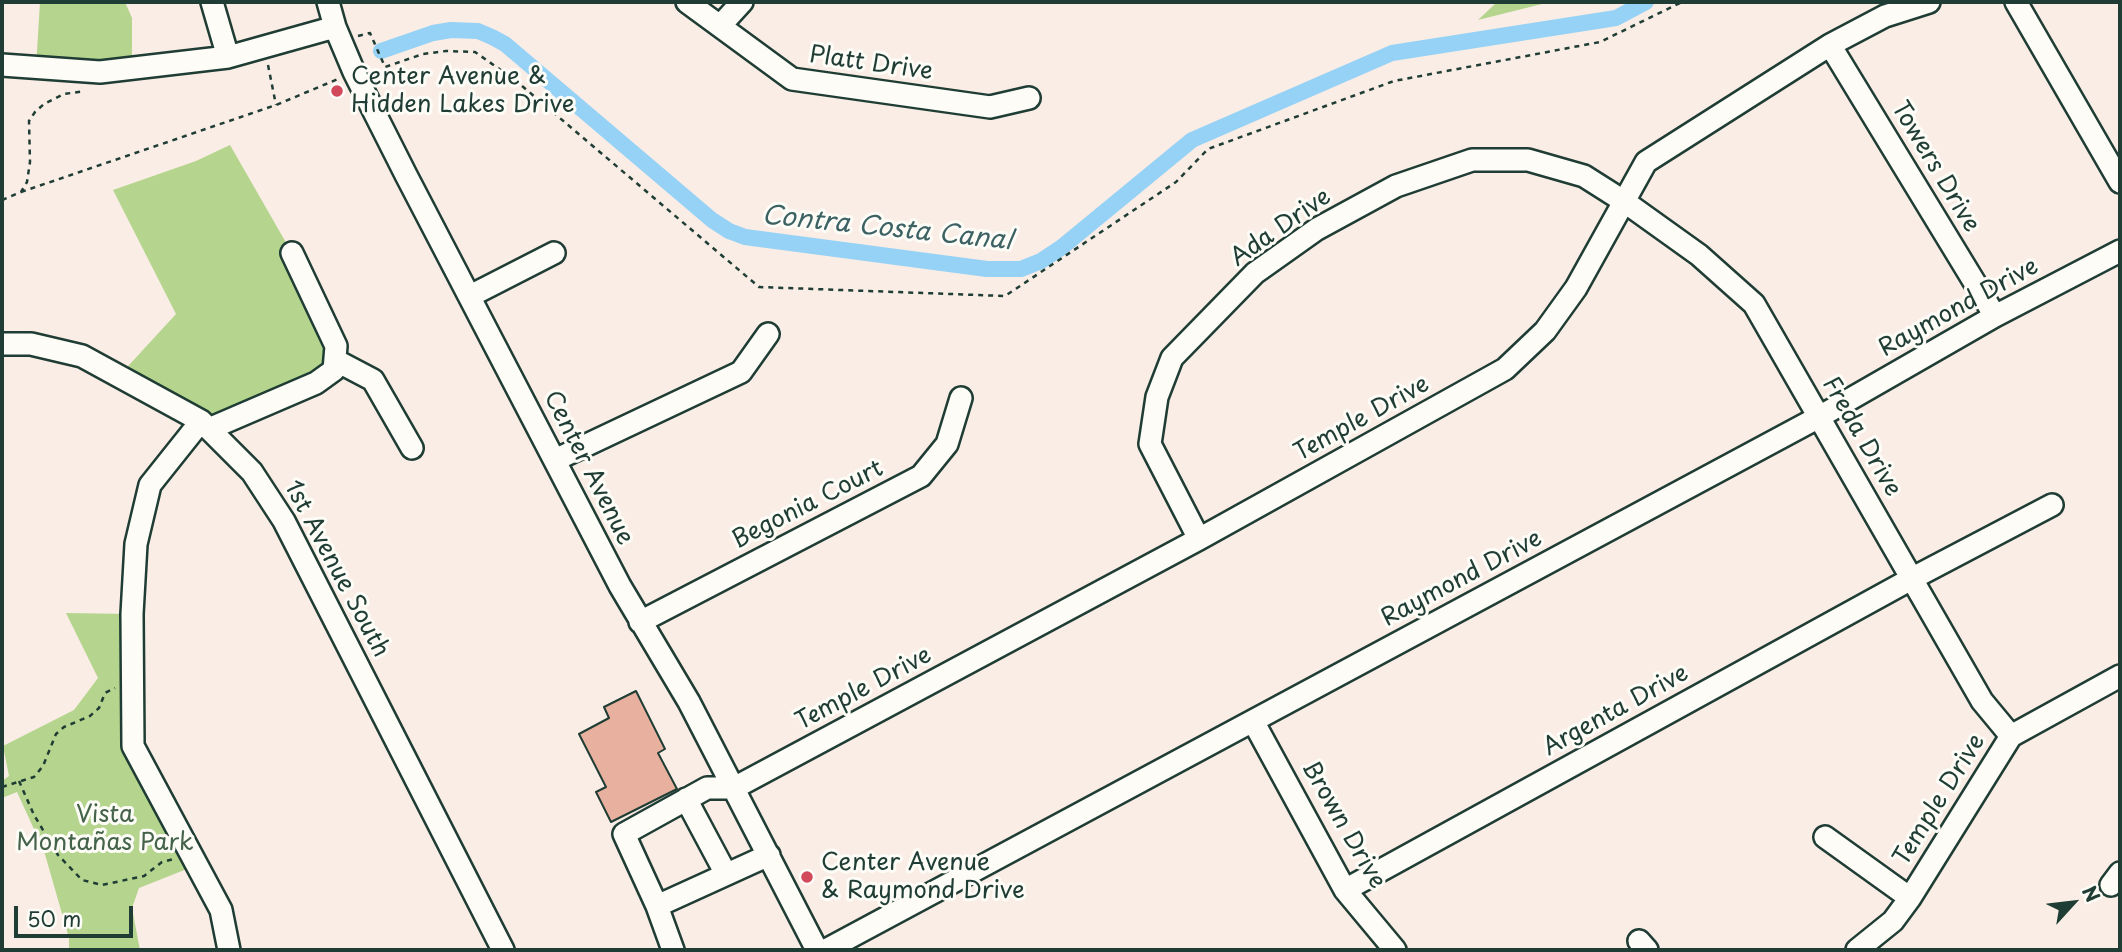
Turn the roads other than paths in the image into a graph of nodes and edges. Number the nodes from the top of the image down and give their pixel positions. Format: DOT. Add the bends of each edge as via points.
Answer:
graph roads {
  1 [pos="212,2"];
  2 [pos="328,2"];
  3 [pos="687,2"];
  4 [pos="742,2"];
  5 [pos="1929,2"];
  6 [pos="2016,2"];
  7 [pos="720,26"];
  8 [pos="338,34"];
  9 [pos="1830,45"];
  10 [pos="228,57"];
  11 [pos="2,65"];
  12 [pos="1029,98"];
  13 [pos="2120,182"];
  14 [pos="1625,202"];
  15 [pos="2120,251"];
  16 [pos="292,253"];
  17 [pos="554,253"];
  18 [pos="470,296"];
  19 [pos="1995,316"];
  20 [pos="768,334"];
  21 [pos="2,344"];
  22 [pos="335,360"];
  23 [pos="961,398"];
  24 [pos="1819,417"];
  25 [pos="205,425"];
  26 [pos="412,448"];
  27 [pos="555,460"];
  28 [pos="2052,505"];
  29 [pos="1199,539"];
  30 [pos="1913,578"];
  31 [pos="640,622"];
  32 [pos="2120,676"];
  33 [pos="1254,721"];
  34 [pos="2011,736"];
  35 [pos="734,788"];
  36 [pos="686,799"];
  37 [pos="1825,837"];
  38 [pos="769,855"];
  39 [pos="726,874"];
  40 [pos="1345,890"];
  41 [pos="1910,898"];
  42 [pos="657,905"];
  43 [pos="229,950"];
  44 [pos="503,950"];
  45 [pos="673,950"];
  46 [pos="817,950"];
  47 [pos="826,950"];
  48 [pos="1395,950"];
  49 [pos="1857,950"];
  1 -- 10 [label="street"];
  2 -- 8 [label="street, Center Avenue"];
  3 -- 7 [label="street, Platt Drive"];
  4 -- 7 [label="street"];
  5 -- 9 [label="street, Temple Drive" via="1885,16"];
  6 -- 13 [label="street"];
  7 -- 12 [label="street, Platt Drive" via="792,79 990,107"];
  8 -- 10 [label="street"];
  8 -- 18 [label="street, Center Avenue"];
  9 -- 14 [label="street, Temple Drive" via="1646,162"];
  9 -- 19 [label="street, Towers Drive"];
  10 -- 11 [label="street" via="100,72"];
  14 -- 24 [label="street, Freda Drive" via="1699,256 1754,304"];
  14 -- 29 [label="street, Temple Drive" via="1576,288 1545,331 1505,369"];
  14 -- 29 [label="street, Ada Drive" via="1584,176 1528,160 1472,160 1396,186 1317,229 1255,273 1172,358 1157,397 1150,444"];
  15 -- 19 [label="street, Raymond Drive"];
  16 -- 22 [label="street" via="336,346"];
  17 -- 18 [label="street"];
  18 -- 27 [label="street, Center Avenue"];
  19 -- 24 [label="street, Raymond Drive"];
  20 -- 27 [label="street" via="741,372"];
  21 -- 25 [label="street, 1st Avenue South" via="31,344 82,356"];
  22 -- 25 [label="street" via="334,370 316,383"];
  22 -- 26 [label="street" via="373,380"];
  23 -- 31 [label="street, Begonia Court" via="947,444 921,476"];
  24 -- 30 [label="street, Freda Drive"];
  24 -- 33 [label="street, Raymond Drive"];
  25 -- 43 [label="street" via="150,485 136,544 134,746 221,910"];
  25 -- 44 [label="street, 1st Avenue South" via="252,472 284,521"];
  27 -- 31 [label="street, Center Avenue"];
  28 -- 30 [label="street, Argenta Drive"];
  29 -- 35 [label="street, Temple Drive"];
  30 -- 34 [label="street, Freda Drive" via="1982,701"];
  30 -- 40 [label="street, Argenta Drive"];
  31 -- 35 [label="street, Center Avenue"];
  32 -- 34 [label="street, Temple Drive"];
  33 -- 40 [label="street, Brown Drive"];
  33 -- 47 [label="street, Raymond Drive"];
  34 -- 41 [label="street, Temple Drive"];
  35 -- 36 [label="street" via="707,788"];
  35 -- 38 [label="street, Center Avenue"];
  36 -- 39 [label="street"];
  36 -- 42 [label="street" via="624,834"];
  37 -- 41 [label="street"];
  38 -- 39 [label="street"];
  38 -- 46 [label="street, Center Avenue"];
  39 -- 42 [label="street"];
  40 -- 48 [label="street, Brown Drive"];
  41 -- 49 [label="street, Temple Drive" via="1893,921"];
  42 -- 45 [label="street"];
}
